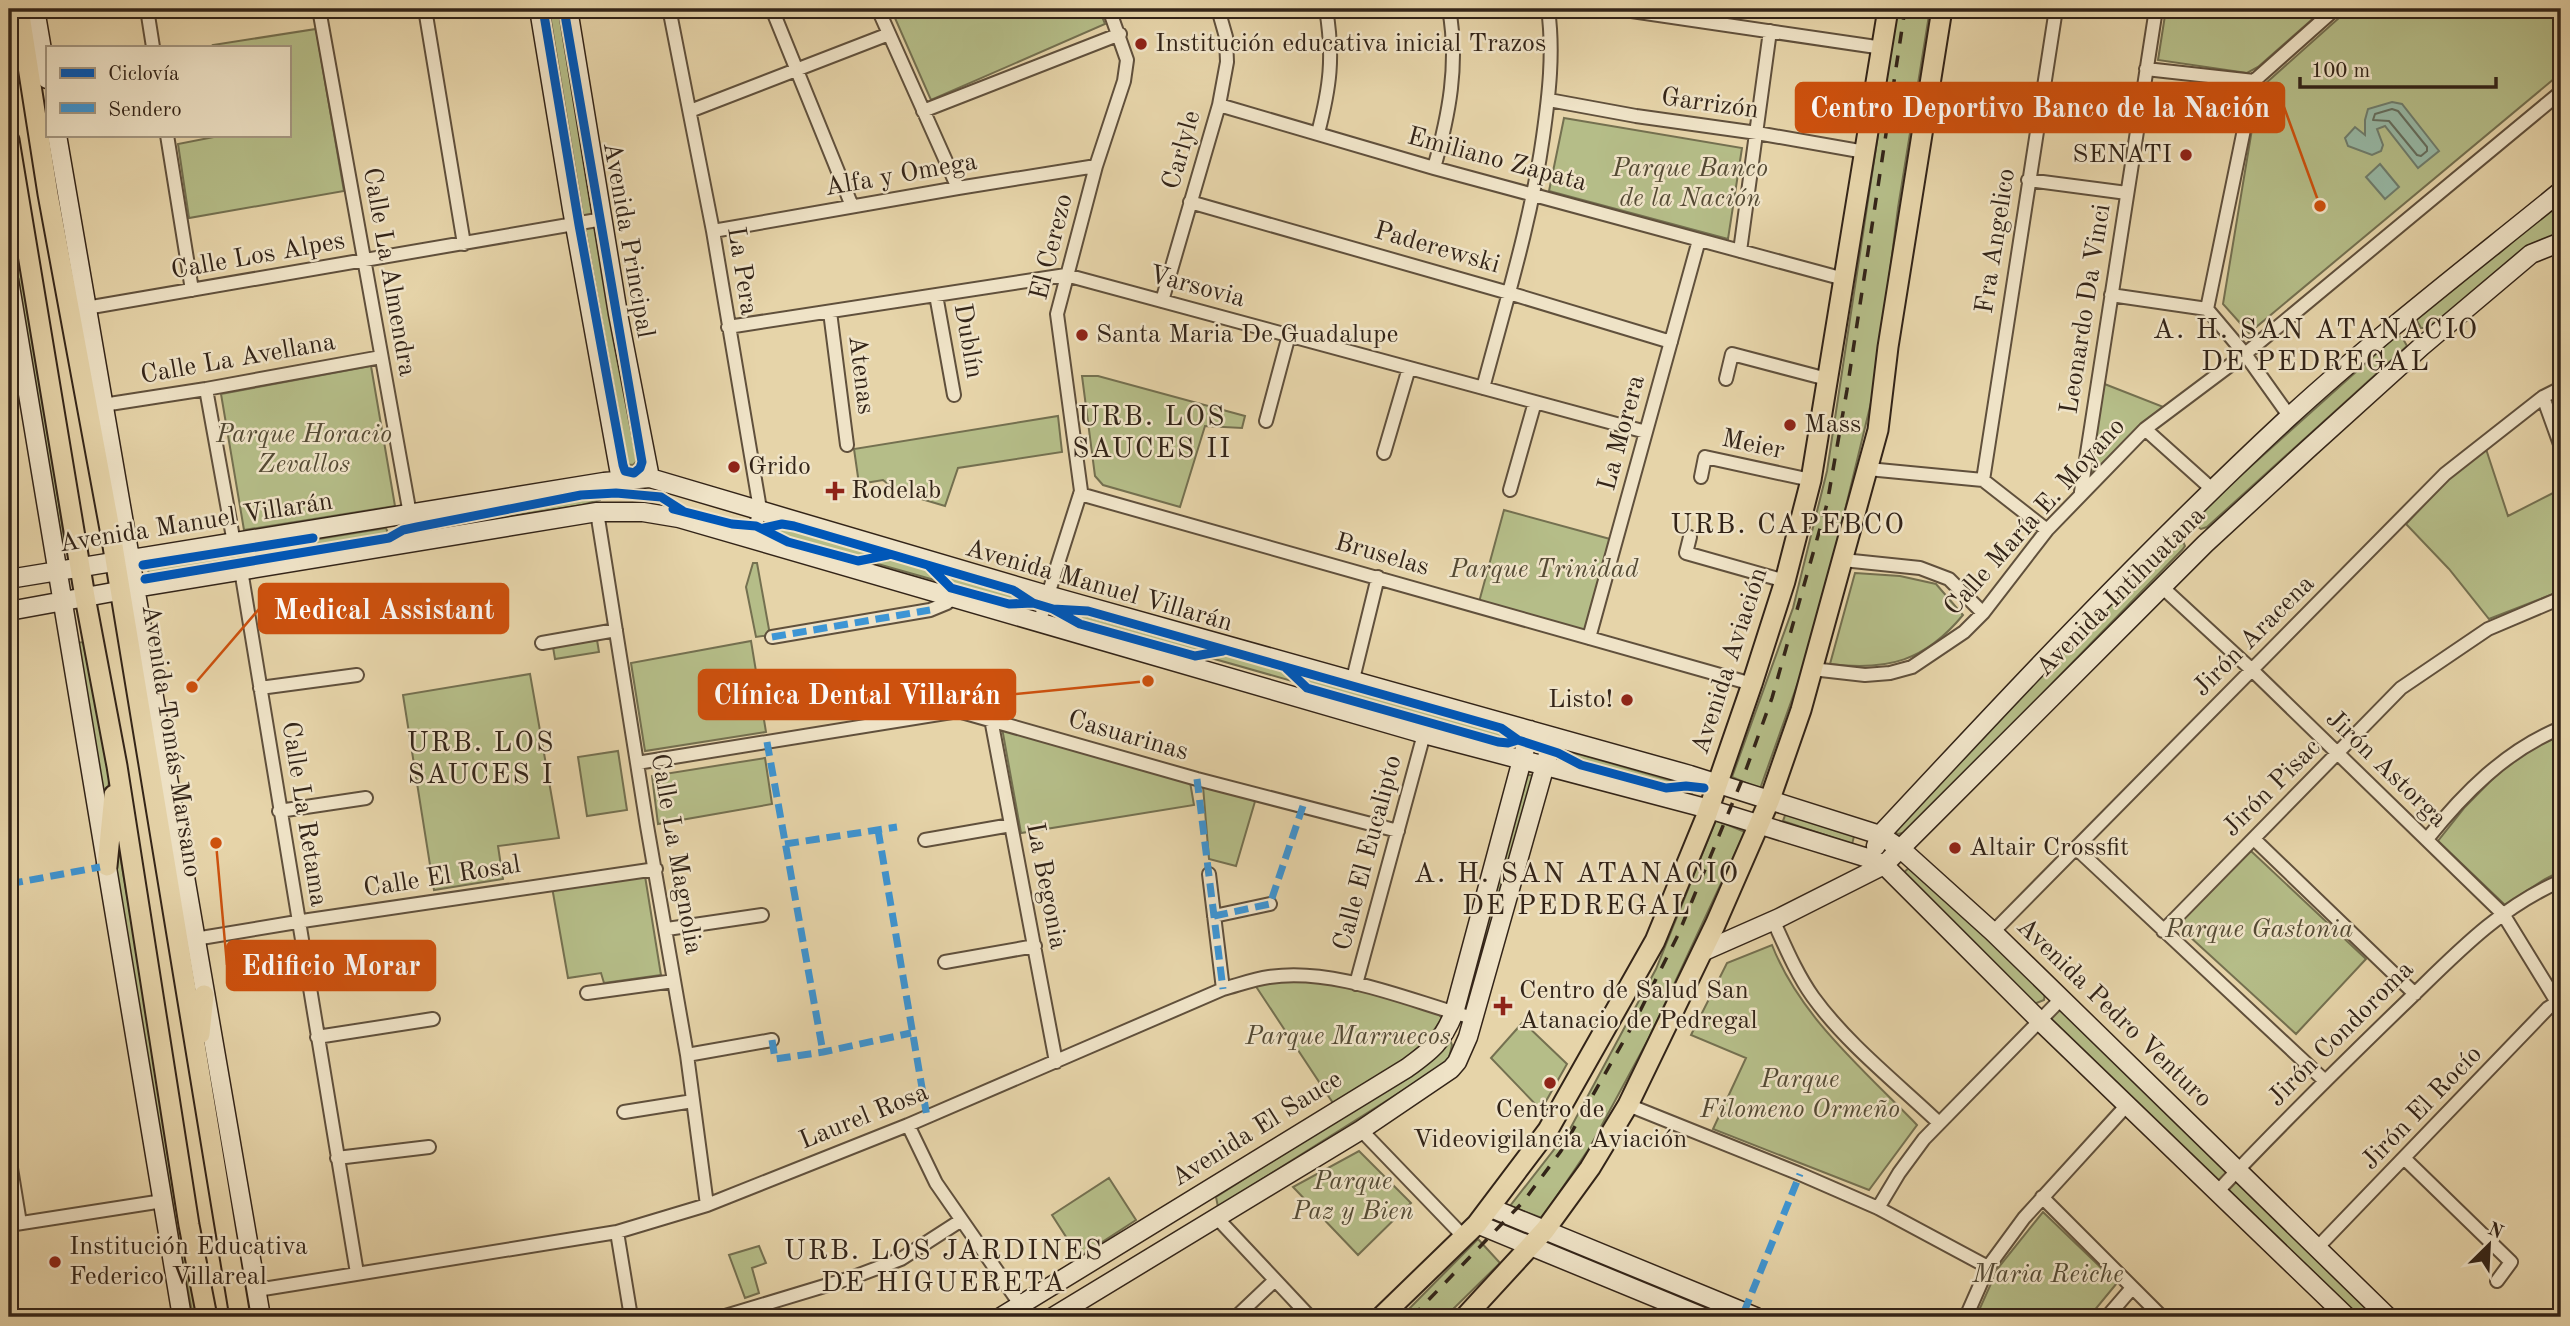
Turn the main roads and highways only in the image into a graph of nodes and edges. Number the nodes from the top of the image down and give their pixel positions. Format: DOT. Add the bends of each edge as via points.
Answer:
graph roads {
  1 [pos="19,9"];
  2 [pos="36,9"];
  3 [pos="539,9"];
  4 [pos="568,9"];
  5 [pos="1888,9"];
  6 [pos="1942,9"];
  7 [pos="46,73"];
  8 [pos="57,136"];
  9 [pos="9,140"];
  10 [pos="2561,191"];
  11 [pos="9,224"];
  12 [pos="2561,242"];
  13 [pos="31,270"];
  14 [pos="9,280"];
  15 [pos="2401,322"];
  16 [pos="2422,346"];
  17 [pos="646,456"];
  18 [pos="620,472"];
  19 [pos="650,478"];
  20 [pos="2180,522"];
  21 [pos="2205,544"];
  22 [pos="123,560"];
  23 [pos="80,568"];
  24 [pos="59,571"];
  25 [pos="9,579"];
  26 [pos="127,589"];
  27 [pos="85,597"];
  28 [pos="64,602"];
  29 [pos="9,611"];
  30 [pos="1530,730"];
  31 [pos="1553,737"];
  32 [pos="1521,761"];
  33 [pos="117,766"];
  34 [pos="1544,767"];
  35 [pos="1717,784"];
  36 [pos="1770,799"];
  37 [pos="1709,809"];
  38 [pos="1760,824"];
  39 [pos="1880,835"];
  40 [pos="1902,850"];
  41 [pos="1877,862"];
  42 [pos="107,866"];
  43 [pos="182,915"];
  44 [pos="1702,952"];
  45 [pos="204,995"];
  46 [pos="198,1059"];
  47 [pos="1491,1208"];
  48 [pos="1470,1230"];
  49 [pos="1545,1230"];
  50 [pos="1532,1247"];
  51 [pos="1024,1311"];
  52 [pos="182,1317"];
  53 [pos="207,1317"];
  54 [pos="240,1317"];
  55 [pos="261,1317"];
  56 [pos="1001,1317"];
  57 [pos="1053,1317"];
  58 [pos="1381,1317"];
  59 [pos="1465,1317"];
  60 [pos="1703,1317"];
  61 [pos="1756,1317"];
  62 [pos="2347,1317"];
  63 [pos="2388,1317"];
  1 -- 22 [label="main road, Avenida Tomás Marsano" via="50,208"];
  2 -- 7 [label="main road"];
  3 -- 18 [label="main road, Avenida Principal"];
  4 -- 17 [label="main road, Avenida Principal"];
  5 -- 35 [label="main road, Avenida Aviación" via="1811,480 1785,581"];
  6 -- 36 [label="main road" via="1878,430 1812,669"];
  8 -- 22 [label="main road, Avenida Tomás Marsano" via="103,405"];
  9 -- 13 [label="main road"];
  10 -- 15 [label="main road, Avenida Intihuatana"];
  11 -- 13 [label="main road"];
  12 -- 16 [label="main road, Avenida Intihuatana" via="2531,254"];
  13 -- 23 [label="main road"];
  14 -- 24 [label="main road"];
  15 -- 16 [label="main road"];
  15 -- 20 [label="main road, Avenida Intihuatana" via="2290,417"];
  16 -- 21 [label="main road, Avenida Intihuatana"];
  17 -- 18 [label="main road"];
  17 -- 19 [label="main road, Avenida Principal"];
  18 -- 19 [label="main road, Avenida Manuel Villarán"];
  18 -- 22 [label="main road, Avenida Manuel Villarán" via="409,514"];
  19 -- 30 [label="main road, Avenida Manuel Villarán"];
  20 -- 21 [label="main road"];
  20 -- 39 [label="main road, Avenida Intihuatana"];
  21 -- 40 [label="main road, Avenida Intihuatana"];
  22 -- 23 [label="main road, Avenida Manuel Villarán"];
  22 -- 26 [label="main road, Avenida Tomás Marsano"];
  23 -- 24 [label="main road, Avenida Manuel Villarán"];
  23 -- 27 [label="main road"];
  24 -- 25 [label="main road, Avenida Manuel Villarán"];
  24 -- 28 [label="main road"];
  26 -- 27 [label="main road, Avenida Manuel Villarán"];
  26 -- 32 [label="main road, Avenida Manuel Villarán" via="597,512 662,514"];
  26 -- 43 [label="main road, Avenida Tomás Marsano"];
  27 -- 28 [label="main road, Avenida Manuel Villarán"];
  27 -- 33 [label="main road"];
  28 -- 29 [label="main road, Avenida Manuel Villarán"];
  28 -- 42 [label="main road"];
  30 -- 31 [label="main road, Avenida Manuel Villarán"];
  30 -- 32 [label="main road, Avenida El Sauce"];
  31 -- 34 [label="main road, Avenida El Sauce"];
  31 -- 35 [label="main road, Avenida Manuel Villarán"];
  32 -- 34 [label="main road, Avenida Manuel Villarán"];
  32 -- 51 [label="main road, Avenida El Sauce" via="1454,1013 1445,1034 1429,1052"];
  33 -- 42 [label="main road"];
  33 -- 53 [label="main road"];
  34 -- 37 [label="main road, Avenida Manuel Villarán"];
  34 -- 57 [label="main road, Avenida El Sauce" via="1473,1018 1451,1069 1361,1130"];
  35 -- 36 [label="main road, Avenida Manuel Villarán"];
  35 -- 37 [label="main road, Avenida Aviación"];
  36 -- 38 [label="main road"];
  36 -- 39 [label="main road, Avenida Pedro Venturo"];
  37 -- 38 [label="main road, Avenida Manuel Villarán"];
  37 -- 47 [label="main road, Avenida Aviación" via="1652,948 1548,1130"];
  38 -- 41 [label="main road"];
  38 -- 44 [label="main road"];
  39 -- 40 [label="main road, Avenida Pedro Venturo"];
  39 -- 41 [label="main road, Avenida Intihuatana"];
  40 -- 41 [label="main road, Avenida Intihuatana"];
  40 -- 63 [label="main road, Avenida Pedro Venturo" via="2062,998"];
  41 -- 44 [label="main road, Avenida Intihuatana" via="1773,920"];
  41 -- 62 [label="main road"];
  42 -- 52 [label="main road"];
  43 -- 45 [label="main road, Avenida Tomás Marsano" via="195,939"];
  43 -- 46 [label="main road, Avenida Tomás Marsano"];
  44 -- 49 [label="main road" via="1628,1105"];
  45 -- 46 [label="main road"];
  45 -- 55 [label="main road, Avenida Tomás Marsano"];
  46 -- 54 [label="main road, Avenida Tomás Marsano"];
  47 -- 48 [label="main road, Avenida Aviación"];
  47 -- 49 [label="main road"];
  48 -- 50 [label="main road"];
  48 -- 58 [label="main road, Avenida Aviación"];
  49 -- 50 [label="main road"];
  49 -- 61 [label="main road"];
  50 -- 59 [label="main road"];
  50 -- 60 [label="main road"];
  51 -- 56 [label="main road, Avenida El Sauce"];
}
